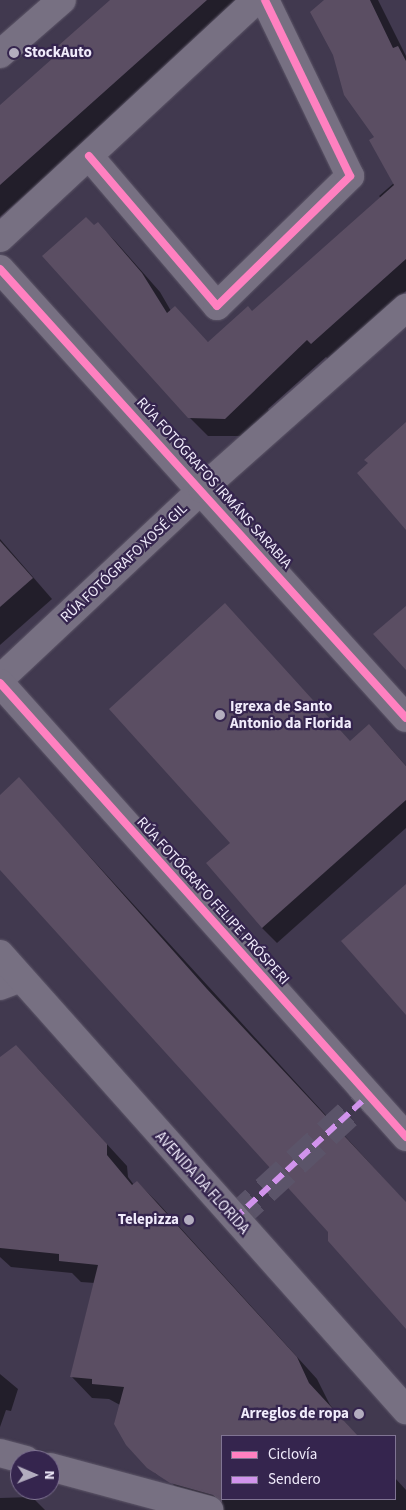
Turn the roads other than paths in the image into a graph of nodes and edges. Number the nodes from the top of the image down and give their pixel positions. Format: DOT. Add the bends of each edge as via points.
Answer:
graph roads {
  1 [pos="62,0"];
  2 [pos="256,0"];
  3 [pos="265,0"];
  4 [pos="0,54"];
  5 [pos="89,156"];
  6 [pos="0,238"];
  7 [pos="0,268"];
  8 [pos="406,308"];
  9 [pos="202,489"];
  10 [pos="0,681"];
  11 [pos="406,718"];
  12 [pos="0,954"];
  13 [pos="11,982"];
  14 [pos="406,1137"];
  15 [pos="406,1410"];
  16 [pos="60,1470"];
  17 [pos="209,1510"];
  1 -- 4 [label="street"];
  2 -- 5 [label="street"];
  3 -- 5 [label="street" via="350,176 217,306"];
  5 -- 6 [label="street"];
  7 -- 9 [label="street, RÚA FOTÓGRAFOS IRMÁNS SARABIA"];
  8 -- 9 [label="street, RÚA FOTÓGRAFO XOSÉ GIL"];
  9 -- 10 [label="street, RÚA FOTÓGRAFO XOSÉ GIL"];
  9 -- 11 [label="street, RÚA FOTÓGRAFOS IRMÁNS SARABIA"];
  10 -- 14 [label="street, RÚA FOTÓGRAFO FELIPE PRÓSPERI"];
  12 -- 13 [label="street, AVENIDA DA FLORIDA"];
  13 -- 15 [label="street, AVENIDA DA FLORIDA"];
  16 -- 17 [label="street"];
}
